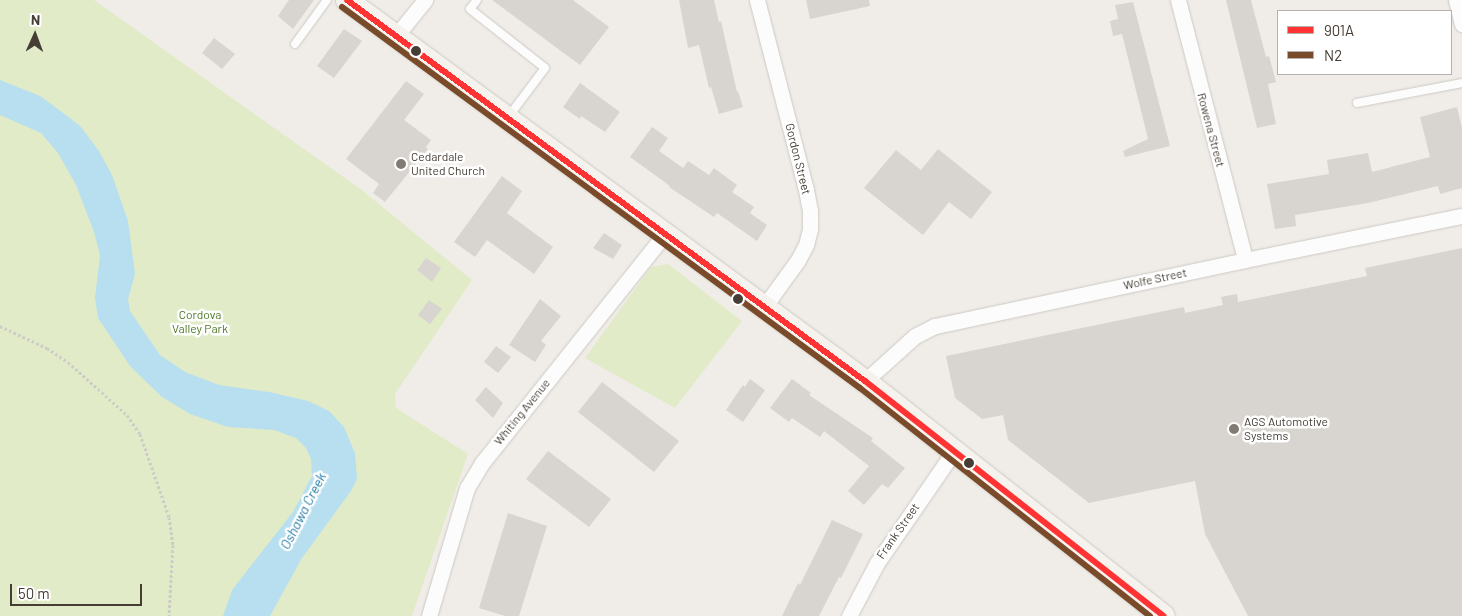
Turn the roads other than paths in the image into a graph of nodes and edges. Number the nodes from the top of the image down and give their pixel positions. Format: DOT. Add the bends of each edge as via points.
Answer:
graph roads {
  1 [pos="326,0"];
  2 [pos="347,0"];
  3 [pos="425,0"];
  4 [pos="477,0"];
  5 [pos="757,0"];
  6 [pos="1178,0"];
  7 [pos="1456,0"];
  8 [pos="1462,24"];
  9 [pos="394,37"];
  10 [pos="295,44"];
  11 [pos="1462,83"];
  12 [pos="1357,103"];
  13 [pos="507,118"];
  14 [pos="1462,216"];
  15 [pos="665,234"];
  16 [pos="1245,260"];
  17 [pos="764,307"];
  18 [pos="865,381"];
  19 [pos="954,451"];
  20 [pos="428,616"];
  21 [pos="849,616"];
  22 [pos="1164,616"];
  1 -- 10 [label="lane"];
  2 -- 9 [label="main road"];
  3 -- 9 [label="street"];
  4 -- 13 [label="lane" via="470,10 545,68"];
  5 -- 17 [label="street, Gordon Street" via="810,212 806,245"];
  6 -- 16 [label="street, Rowena Street"];
  7 -- 8 [label="street"];
  9 -- 13 [label="main road"];
  11 -- 12 [label="lane"];
  13 -- 15 [label="main road"];
  14 -- 16 [label="street, Wolfe Street"];
  15 -- 17 [label="main road"];
  15 -- 20 [label="street, Whiting Avenue" via="482,463 467,488"];
  16 -- 18 [label="street, Wolfe Street" via="935,326 915,336"];
  17 -- 18 [label="main road"];
  18 -- 19 [label="main road"];
  19 -- 21 [label="street, Frank Street" via="877,563"];
  19 -- 22 [label="main road"];
}
